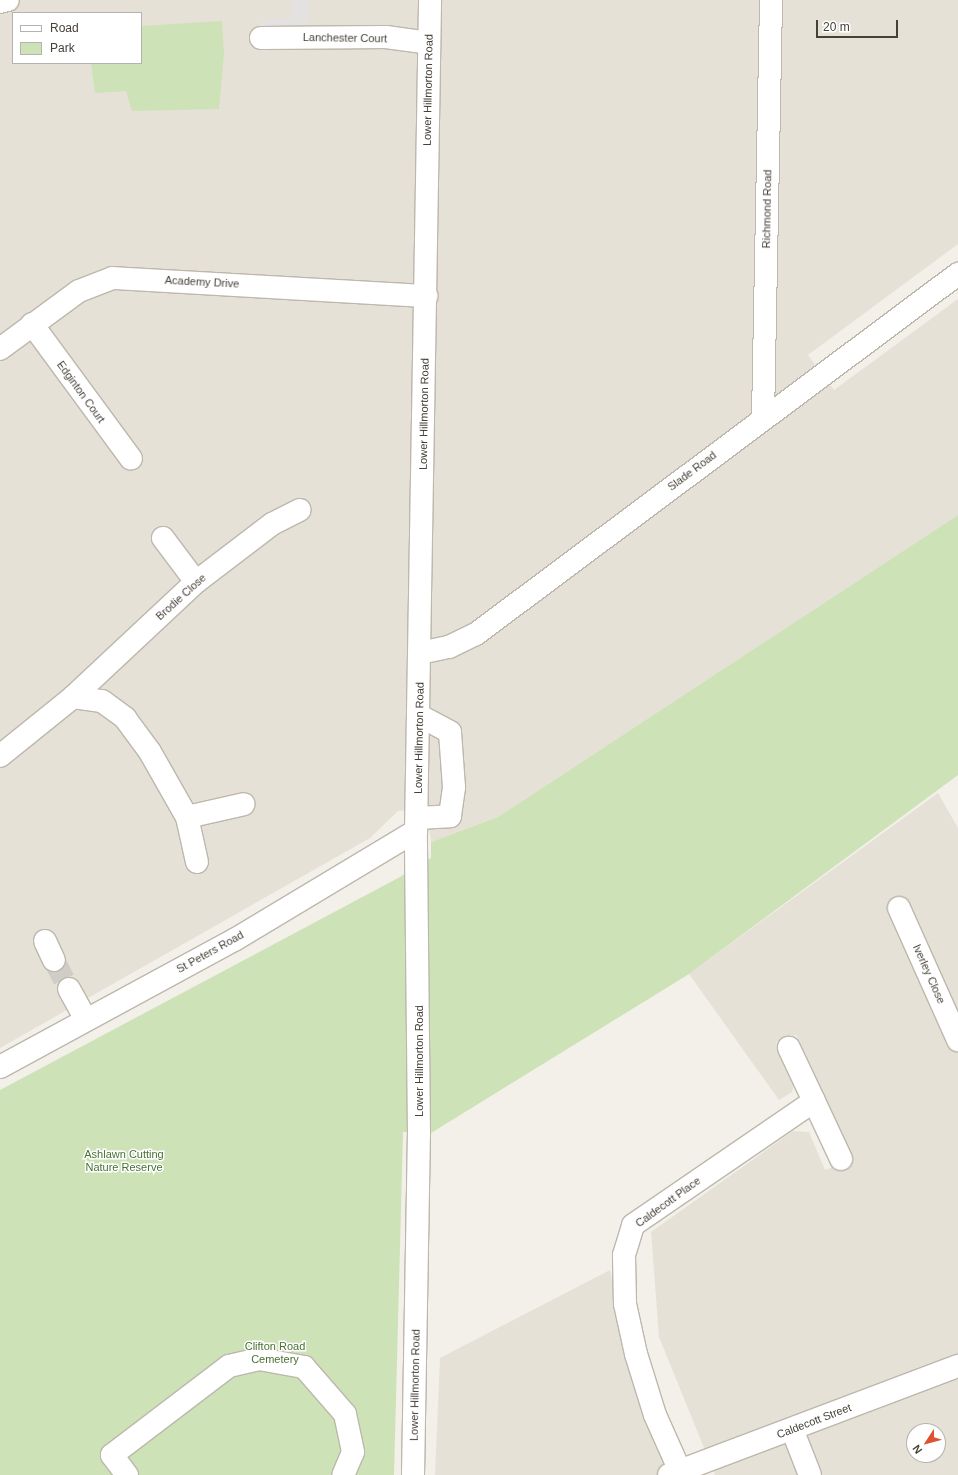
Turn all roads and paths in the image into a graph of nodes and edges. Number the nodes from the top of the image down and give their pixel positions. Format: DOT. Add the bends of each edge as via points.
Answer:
graph roads {
  1 [pos="8,0"];
  2 [pos="430,0"];
  3 [pos="771,0"];
  4 [pos="0,2"];
  5 [pos="261,38"];
  6 [pos="429,43"];
  7 [pos="958,274"];
  8 [pos="426,296"];
  9 [pos="32,324"];
  10 [pos="0,350"];
  11 [pos="763,418"];
  12 [pos="131,459"];
  13 [pos="300,510"];
  14 [pos="163,538"];
  15 [pos="196,582"];
  16 [pos="420,653"];
  17 [pos="73,697"];
  18 [pos="420,716"];
  19 [pos="0,756"];
  20 [pos="244,804"];
  21 [pos="187,817"];
  22 [pos="417,833"];
  23 [pos="197,862"];
  24 [pos="899,908"];
  25 [pos="69,989"];
  26 [pos="86,1020"];
  27 [pos="958,1040"];
  28 [pos="789,1048"];
  29 [pos="0,1067"];
  30 [pos="814,1101"];
  31 [pos="841,1159"];
  32 [pos="958,1366"];
  33 [pos="792,1429"];
  34 [pos="674,1473"];
  35 [pos="127,1475"];
  36 [pos="342,1475"];
  37 [pos="413,1475"];
  38 [pos="810,1475"];
  1 -- 4 [label="street"];
  2 -- 6 [label="street, Lower Hillmorton Road"];
  3 -- 11 [label="street, Richmond Road"];
  5 -- 6 [label="street, Lanchester Court" via="386,37"];
  6 -- 8 [label="street, Lower Hillmorton Road"];
  7 -- 11 [label="street, Slade Road"];
  8 -- 9 [label="street, Academy Drive" via="113,278 79,290"];
  8 -- 16 [label="street, Lower Hillmorton Road"];
  9 -- 10 [label="street, Academy Drive"];
  9 -- 12 [label="street, Edginton Court"];
  11 -- 16 [label="street, Slade Road" via="476,634 448,647"];
  13 -- 15 [label="street, Brodie Close" via="272,524"];
  14 -- 15 [label="street"];
  15 -- 17 [label="street, Brodie Close"];
  16 -- 18 [label="street, Lower Hillmorton Road"];
  17 -- 19 [label="street, Brodie Close"];
  17 -- 21 [label="street" via="102,702 125,718 150,752"];
  18 -- 22 [label="street, Lower Hillmorton Road"];
  18 -- 22 [label="street" via="450,732 454,786 450,816"];
  20 -- 21 [label="street"];
  21 -- 23 [label="street"];
  22 -- 26 [label="street, St Peters Road" via="338,880"];
  22 -- 37 [label="street, Lower Hillmorton Road" via="419,1134"];
  24 -- 27 [label="street, Iverley Close"];
  25 -- 26 [label="street"];
  26 -- 29 [label="street, St Peters Road"];
  28 -- 30 [label="street"];
  30 -- 31 [label="street"];
  30 -- 34 [label="street, Caldecott Place" via="633,1225 624,1255 625,1304 654,1415"];
  32 -- 33 [label="street, Caldecott Street"];
  33 -- 34 [label="street, Caldecott Street"];
  33 -- 38 [label="street"];
  35 -- 36 [label="street" via="112,1455 229,1366 259,1359 304,1367 345,1414 352,1452"];
}
